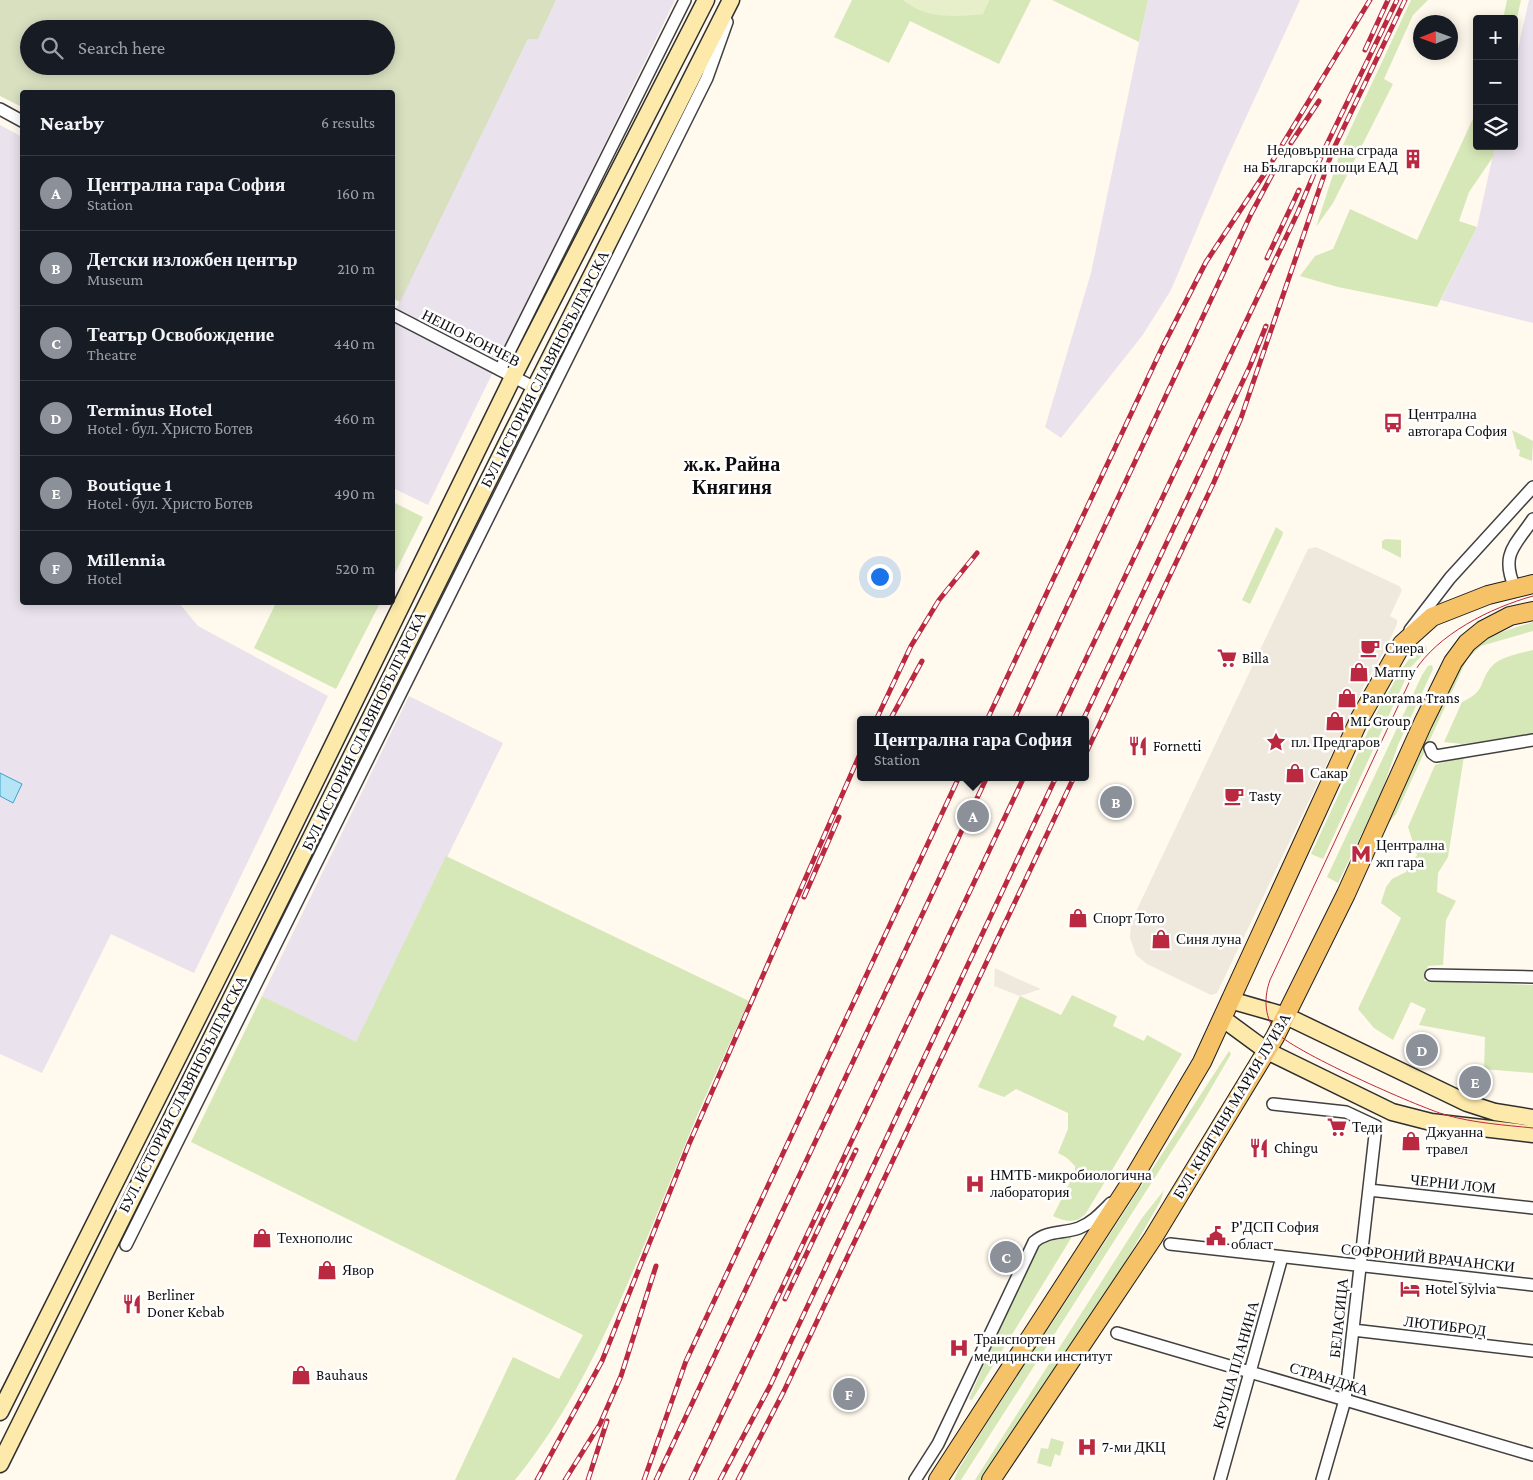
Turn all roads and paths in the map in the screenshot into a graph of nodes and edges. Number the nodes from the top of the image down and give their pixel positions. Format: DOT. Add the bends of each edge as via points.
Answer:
graph roads {
  1 [pos="685,0"];
  2 [pos="706,0"];
  3 [pos="733,0"];
  4 [pos="0,109"];
  5 [pos="20,120"];
  6 [pos="395,316"];
  7 [pos="507,374"];
  8 [pos="535,388"];
  9 [pos="1533,487"];
  10 [pos="1533,520"];
  11 [pos="1533,584"];
  12 [pos="1515,588"];
  13 [pos="1533,611"];
  14 [pos="1402,644"];
  15 [pos="1533,740"];
  16 [pos="1430,748"];
  17 [pos="1431,975"];
  18 [pos="1533,977"];
  19 [pos="1230,1000"];
  20 [pos="1286,1016"];
  21 [pos="1222,1018"];
  22 [pos="1267,1051"];
  23 [pos="1273,1104"];
  24 [pos="1533,1118"];
  25 [pos="1533,1134"];
  26 [pos="1131,1182"];
  27 [pos="1369,1190"];
  28 [pos="1533,1208"];
  29 [pos="1170,1244"];
  30 [pos="126,1245"];
  31 [pos="1282,1257"];
  32 [pos="1360,1266"];
  33 [pos="1533,1285"];
  34 [pos="1353,1330"];
  35 [pos="1117,1333"];
  36 [pos="1533,1351"];
  37 [pos="1250,1371"];
  38 [pos="1345,1400"];
  39 [pos="0,1412"];
  40 [pos="1533,1454"];
  41 [pos="0,1464"];
  42 [pos="915,1480"];
  43 [pos="938,1480"];
  44 [pos="991,1480"];
  45 [pos="1220,1480"];
  46 [pos="1322,1480"];
  1 -- 7 [label="street, БУЛ. ИСТОРИЯ СЛАВЯНОБЪЛГАРСКА"];
  2 -- 7 [label="main road, БУЛ. ИСТОРИЯ СЛАВЯНОБЪЛГАРСКА"];
  3 -- 8 [label="main road, БУЛ. ИСТОРИЯ СЛАВЯНОБЪЛГАРСКА"];
  3 -- 30 [label="street, БУЛ. ИСТОРИЯ СЛАВЯНОБЪЛГАРСКА" via="707,78"];
  4 -- 5 [label="street"];
  6 -- 7 [label="street, НЕШО БОНЧЕВ"];
  7 -- 8 [label="street, НЕШО БОНЧЕВ"];
  7 -- 39 [label="main road, БУЛ. ИСТОРИЯ СЛАВЯНОБЪЛГАРСКА" via="276,863"];
  8 -- 41 [label="main road, БУЛ. ИСТОРИЯ СЛАВЯНОБЪЛГАРСКА"];
  9 -- 14 [label="street" via="1450,578 1414,623"];
  10 -- 12 [label="street" via="1509,556 1508,568"];
  11 -- 12 [label="main road"];
  12 -- 14 [label="main road" via="1469,601 1432,617"];
  13 -- 20 [label="main road, БУЛ. КНЯГИНЯ МАРИЯ ЛУИЗА" via="1510,616 1482,630 1453,662"];
  14 -- 19 [label="main road" via="1360,718"];
  15 -- 16 [label="street" via="1436,756"];
  17 -- 18 [label="street"];
  19 -- 20 [label="main road"];
  19 -- 21 [label="main road"];
  20 -- 22 [label="main road, БУЛ. КНЯГИНЯ МАРИЯ ЛУИЗА"];
  20 -- 24 [label="main road" via="1467,1103 1495,1112"];
  21 -- 22 [label="main road"];
  21 -- 26 [label="main road" via="1198,1070"];
  22 -- 25 [label="main road" via="1378,1106 1412,1118"];
  22 -- 44 [label="main road, БУЛ. КНЯГИНЯ МАРИЯ ЛУИЗА" via="1153,1238"];
  23 -- 27 [label="street, БЕЛАСИЦА" via="1346,1112 1376,1126"];
  26 -- 42 [label="street" via="1096,1218 1084,1225 1042,1235 1034,1242 938,1444"];
  26 -- 43 [label="main road"];
  27 -- 28 [label="street, ЧЕРНИ ЛОМ"];
  27 -- 32 [label="street, БЕЛАСИЦА"];
  29 -- 31 [label="street, СОФРОНИЙ ВРАЧАНСКИ"];
  31 -- 32 [label="street, СОФРОНИЙ ВРАЧАНСКИ"];
  31 -- 37 [label="street, КРУША ПЛАНИНА"];
  32 -- 33 [label="street, СОФРОНИЙ ВРАЧАНСКИ"];
  32 -- 34 [label="street, БЕЛАСИЦА"];
  34 -- 36 [label="street, ЛЮТИБРОД"];
  34 -- 38 [label="street, БЕЛАСИЦА"];
  35 -- 37 [label="street, СТРАНДЖА"];
  37 -- 38 [label="street, СТРАНДЖА"];
  37 -- 45 [label="street, КРУША ПЛАНИНА"];
  38 -- 40 [label="street, СТРАНДЖА"];
  38 -- 46 [label="street, БЕЛАСИЦА"];
}
